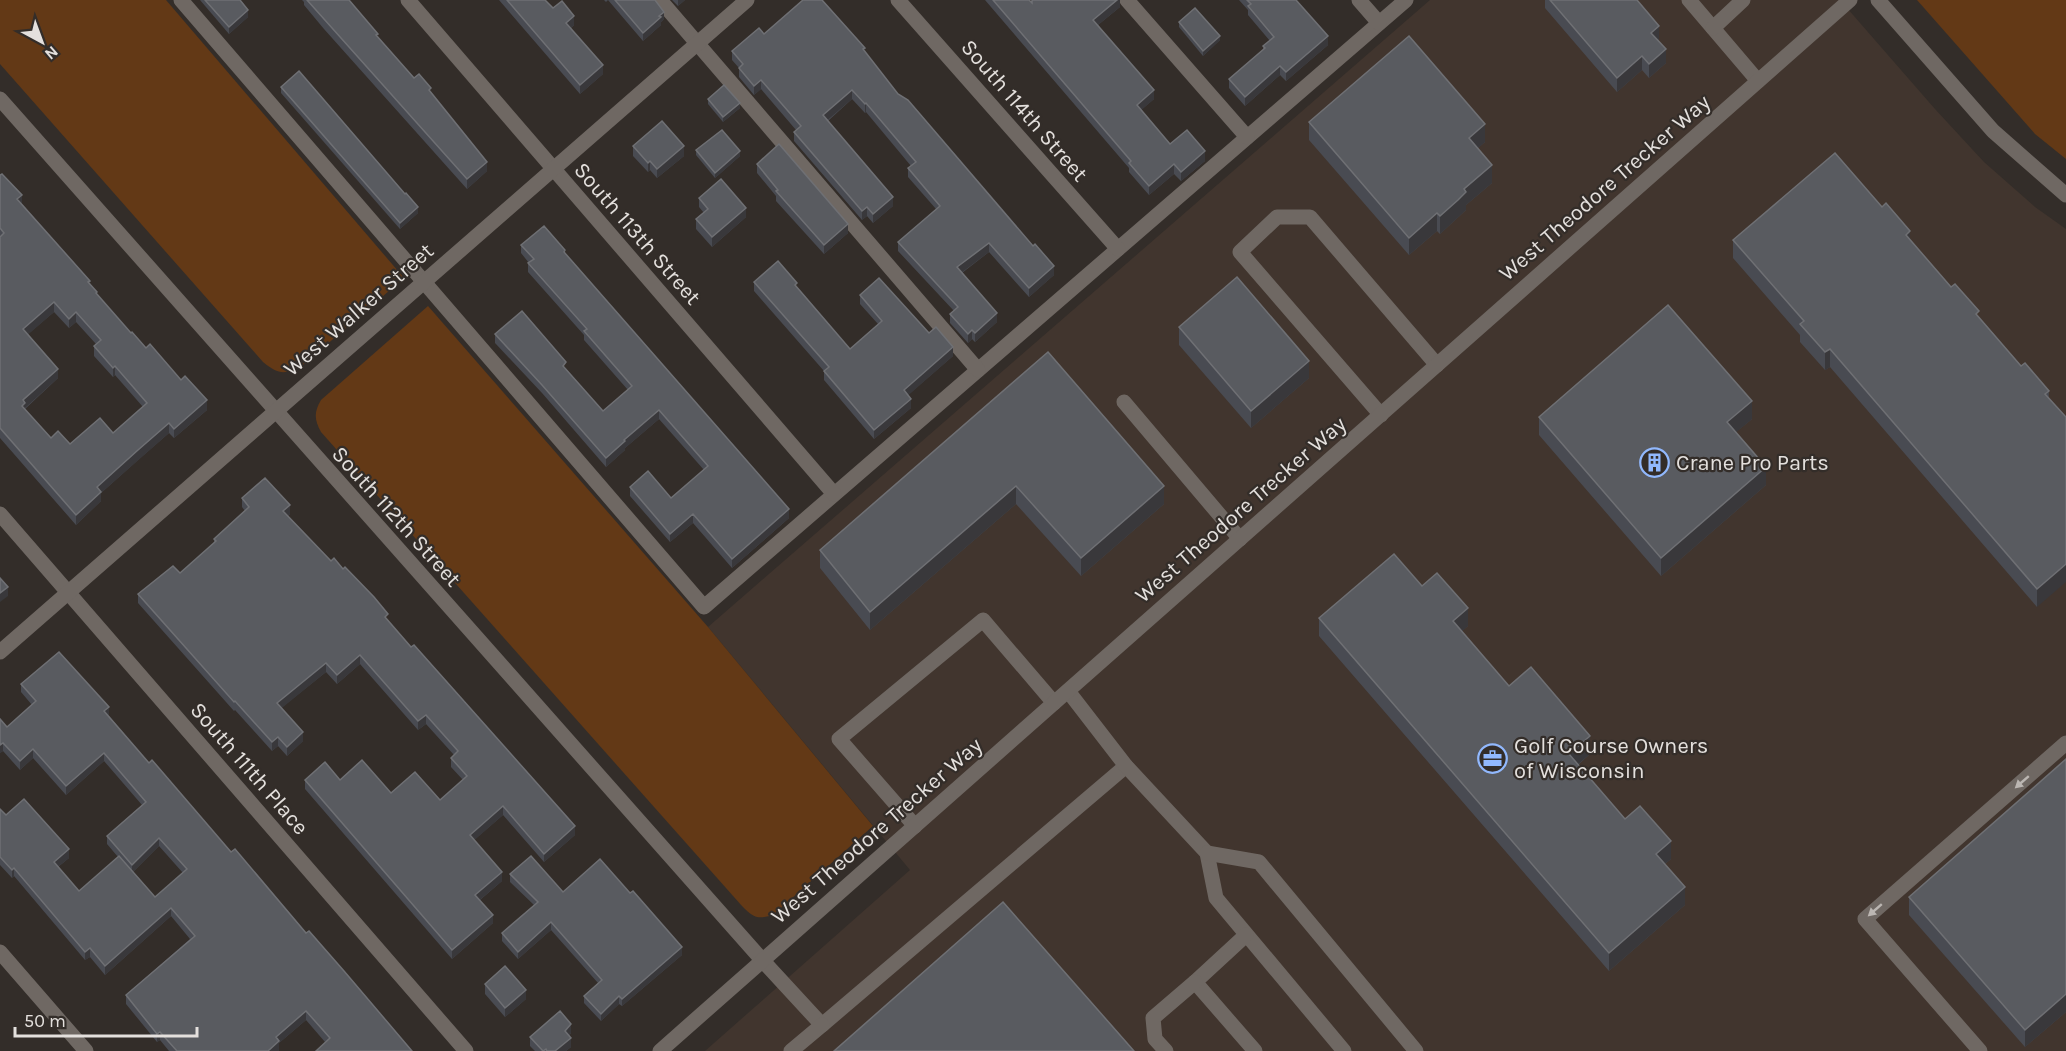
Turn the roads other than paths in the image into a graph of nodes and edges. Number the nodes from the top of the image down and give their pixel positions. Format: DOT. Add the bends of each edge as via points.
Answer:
graph roads {
  1 [pos="181,0"];
  2 [pos="408,0"];
  3 [pos="660,0"];
  4 [pos="747,0"];
  5 [pos="898,0"];
  6 [pos="1127,0"];
  7 [pos="1359,0"];
  8 [pos="1406,0"];
  9 [pos="1689,0"];
  10 [pos="1743,0"];
  11 [pos="1850,0"];
  12 [pos="1878,0"];
  13 [pos="1379,23"];
  14 [pos="1713,28"];
  15 [pos="697,43"];
  16 [pos="1758,81"];
  17 [pos="0,99"];
  18 [pos="1247,137"];
  19 [pos="553,169"];
  20 [pos="2066,195"];
  21 [pos="1118,249"];
  22 [pos="424,281"];
  23 [pos="1437,364"];
  24 [pos="978,370"];
  25 [pos="1124,402"];
  26 [pos="274,411"];
  27 [pos="1381,415"];
  28 [pos="834,495"];
  29 [pos="0,514"];
  30 [pos="1240,539"];
  31 [pos="68,593"];
  32 [pos="0,652"];
  33 [pos="1068,691"];
  34 [pos="1054,703"];
  35 [pos="2066,743"];
  36 [pos="1126,766"];
  37 [pos="915,826"];
  38 [pos="1207,853"];
  39 [pos="1246,935"];
  40 [pos="0,952"];
  41 [pos="763,961"];
  42 [pos="1195,982"];
  43 [pos="822,1024"];
  44 [pos="1335,1048"];
  45 [pos="86,1051"];
  46 [pos="466,1051"];
  47 [pos="660,1051"];
  48 [pos="791,1051"];
  49 [pos="1166,1051"];
  50 [pos="1255,1051"];
  51 [pos="1416,1051"];
  52 [pos="1980,1051"];
  1 -- 22 [label="street"];
  2 -- 19 [label="street, South 113th Street"];
  3 -- 15 [label="street"];
  4 -- 15 [label="street, West Walker Street"];
  5 -- 21 [label="street, South 114th Street"];
  6 -- 18 [label="street"];
  7 -- 13 [label="street"];
  8 -- 13 [label="street"];
  9 -- 14 [label="street"];
  10 -- 14 [label="street"];
  11 -- 16 [label="street, West Theodore Trecker Way"];
  12 -- 20 [label="street" via="1993,131"];
  13 -- 18 [label="street"];
  14 -- 16 [label="street"];
  15 -- 19 [label="street, West Walker Street"];
  15 -- 24 [label="street"];
  16 -- 23 [label="street, West Theodore Trecker Way"];
  17 -- 26 [label="street, South 112th Street"];
  18 -- 21 [label="street"];
  19 -- 22 [label="street, West Walker Street"];
  19 -- 28 [label="street, South 113th Street"];
  21 -- 24 [label="street"];
  22 -- 26 [label="street, West Walker Street"];
  22 -- 28 [label="street" via="704,607"];
  23 -- 27 [label="street, West Theodore Trecker Way"];
  23 -- 27 [label="street" via="1310,217 1276,217 1240,252"];
  24 -- 28 [label="street"];
  25 -- 30 [label="street"];
  26 -- 31 [label="street, West Walker Street"];
  26 -- 41 [label="street, South 112th Street"];
  27 -- 30 [label="street, West Theodore Trecker Way"];
  29 -- 31 [label="street, South 111th Place"];
  30 -- 33 [label="street, West Theodore Trecker Way"];
  31 -- 32 [label="street, West Walker Street"];
  31 -- 46 [label="street, South 111th Place"];
  33 -- 34 [label="street, West Theodore Trecker Way"];
  33 -- 36 [label="street"];
  34 -- 37 [label="street, West Theodore Trecker Way"];
  34 -- 37 [label="street" via="982,620 839,739"];
  35 -- 52 [label="street, one-way" via="1864,918"];
  36 -- 38 [label="street"];
  36 -- 43 [label="street"];
  37 -- 41 [label="street, West Theodore Trecker Way"];
  38 -- 39 [label="street" via="1216,898"];
  38 -- 51 [label="street" via="1259,862"];
  39 -- 42 [label="street"];
  39 -- 44 [label="street"];
  40 -- 45 [label="street"];
  41 -- 43 [label="street, South 112th Street"];
  41 -- 47 [label="street, West Theodore Trecker Way"];
  42 -- 49 [label="street" via="1153,1018 1155,1039"];
  42 -- 50 [label="street"];
  43 -- 48 [label="street"];
}
